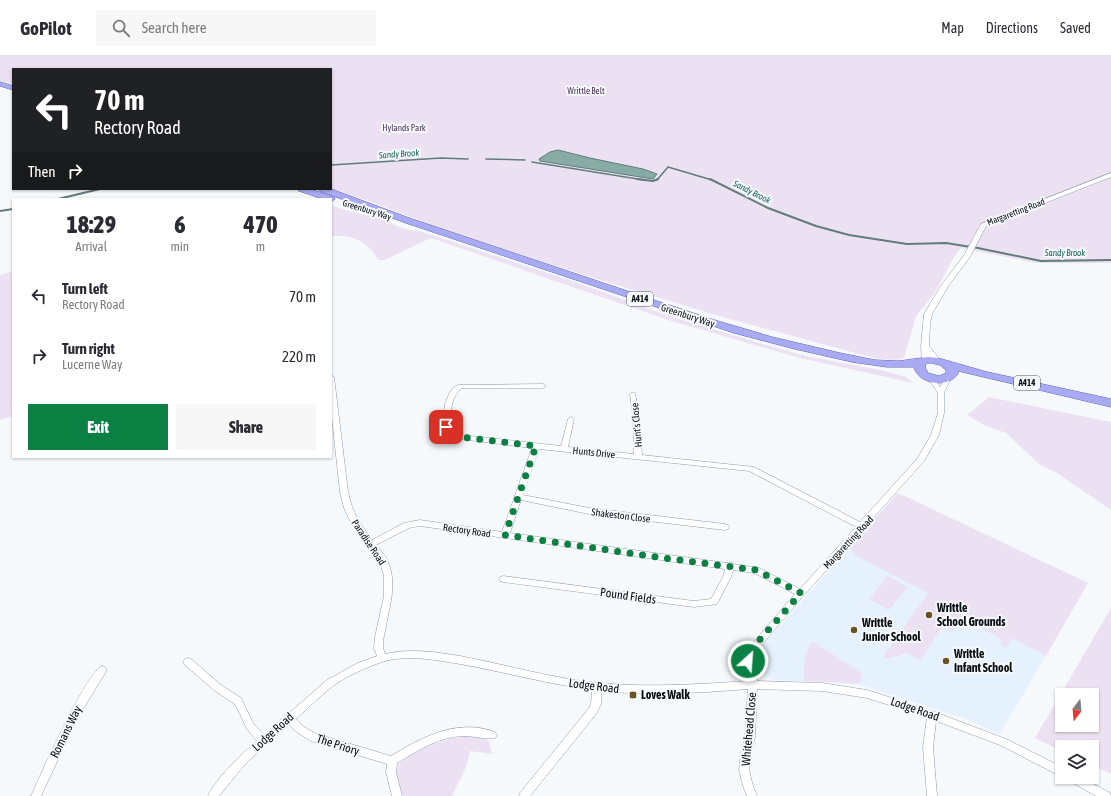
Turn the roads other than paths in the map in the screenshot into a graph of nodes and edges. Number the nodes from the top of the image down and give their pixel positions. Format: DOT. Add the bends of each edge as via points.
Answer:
graph roads {
  1 [pos="0,84"];
  2 [pos="12,88"];
  3 [pos="1111,175"];
  4 [pos="305,190"];
  5 [pos="326,190"];
  6 [pos="330,198"];
  7 [pos="332,199"];
  8 [pos="409,221"];
  9 [pos="926,346"];
  10 [pos="923,362"];
  11 [pos="942,363"];
  12 [pos="880,364"];
  13 [pos="985,375"];
  14 [pos="950,376"];
  15 [pos="929,377"];
  16 [pos="332,386"];
  17 [pos="543,386"];
  18 [pos="941,393"];
  19 [pos="633,394"];
  20 [pos="1111,403"];
  21 [pos="571,419"];
  22 [pos="536,446"];
  23 [pos="564,449"];
  24 [pos="638,457"];
  25 [pos="519,496"];
  26 [pos="725,527"];
  27 [pos="862,527"];
  28 [pos="505,535"];
  29 [pos="370,544"];
  30 [pos="730,565"];
  31 [pos="503,579"];
  32 [pos="801,593"];
  33 [pos="382,658"];
  34 [pos="188,662"];
  35 [pos="102,670"];
  36 [pos="752,685"];
  37 [pos="597,688"];
  38 [pos="932,715"];
  39 [pos="289,718"];
  40 [pos="492,735"];
  41 [pos="263,741"];
  42 [pos="392,762"];
  43 [pos="1055,768"];
  44 [pos="1085,784"];
  45 [pos="36,796"];
  46 [pos="213,796"];
  47 [pos="397,796"];
  48 [pos="524,796"];
  49 [pos="752,796"];
  50 [pos="932,796"];
  51 [pos="1106,796"];
  1 -- 2 [label="highway"];
  3 -- 9 [label="street, Margaretting Road" via="983,225 966,257 928,314"];
  4 -- 6 [label="highway, Greenbury Way / A414"];
  5 -- 8 [label="highway, Greenbury Way / A414"];
  7 -- 8 [label="highway, Greenbury Way / A414"];
  8 -- 12 [label="highway, Greenbury Way / A414" via="707,322 809,350"];
  9 -- 10 [label="street, Margaretting Road"];
  9 -- 11 [label="street"];
  10 -- 11 [label="highway, Greenbury Way"];
  10 -- 12 [label="highway, Greenbury Way / A414"];
  10 -- 15 [label="highway" via="919,368"];
  11 -- 13 [label="highway, A414"];
  11 -- 14 [label="highway" via="952,369"];
  12 -- 15 [label="highway, Greenbury Way / A414"];
  13 -- 14 [label="highway, A414"];
  13 -- 20 [label="highway, A414"];
  14 -- 15 [label="highway, Greenbury Way" via="940,380"];
  14 -- 18 [label="street, Margaretting Road"];
  15 -- 18 [label="street"];
  16 -- 29 [label="street, Paradise Road" via="344,492 354,521"];
  17 -- 22 [label="street, Hunts Drive" via="460,386 450,395 446,427 448,431 460,437"];
  18 -- 27 [label="street, Margaretting Road" via="941,413 935,435 920,461"];
  19 -- 24 [label="street, Hunt's Close"];
  21 -- 23 [label="street"];
  22 -- 23 [label="street, Hunts Drive"];
  22 -- 25 [label="street"];
  23 -- 24 [label="street, Hunts Drive"];
  24 -- 27 [label="street, Hunts Drive" via="751,469"];
  25 -- 26 [label="street, Shakeston Close" via="589,511"];
  25 -- 28 [label="street"];
  27 -- 32 [label="street, Margaretting Road"];
  28 -- 29 [label="street, Rectory Road" via="413,523"];
  28 -- 30 [label="street, Rectory Road"];
  29 -- 33 [label="street, Paradise Road" via="384,562 388,575 388,596 378,648"];
  30 -- 31 [label="street, Pound Fields" via="727,577 714,602 694,604"];
  30 -- 32 [label="street, Rectory Road" via="756,570"];
  32 -- 36 [label="street, Margaretting Road" via="750,653 748,661"];
  33 -- 37 [label="street, Lodge Road" via="414,654 448,658"];
  33 -- 39 [label="street, Lodge Road" via="330,683"];
  34 -- 41 [label="street" via="218,688 238,701 250,726"];
  35 -- 45 [label="street, Romans Way" via="70,721"];
  36 -- 37 [label="street, Lodge Road" via="694,689"];
  36 -- 38 [label="street, Lodge Road" via="822,687 867,694"];
  36 -- 49 [label="street, Whitehead Close" via="750,737 744,770"];
  37 -- 48 [label="street" via="596,704 592,711"];
  38 -- 43 [label="street, Lodge Road" via="1003,742"];
  38 -- 50 [label="street" via="928,747"];
  39 -- 41 [label="street, Lodge Road"];
  39 -- 42 [label="street, The Priory" via="314,738"];
  40 -- 42 [label="street" via="474,731 453,732 429,740"];
  41 -- 46 [label="street, Lodge Road" via="235,768"];
  42 -- 47 [label="street" via="391,772"];
  44 -- 51 [label="street"];
}
